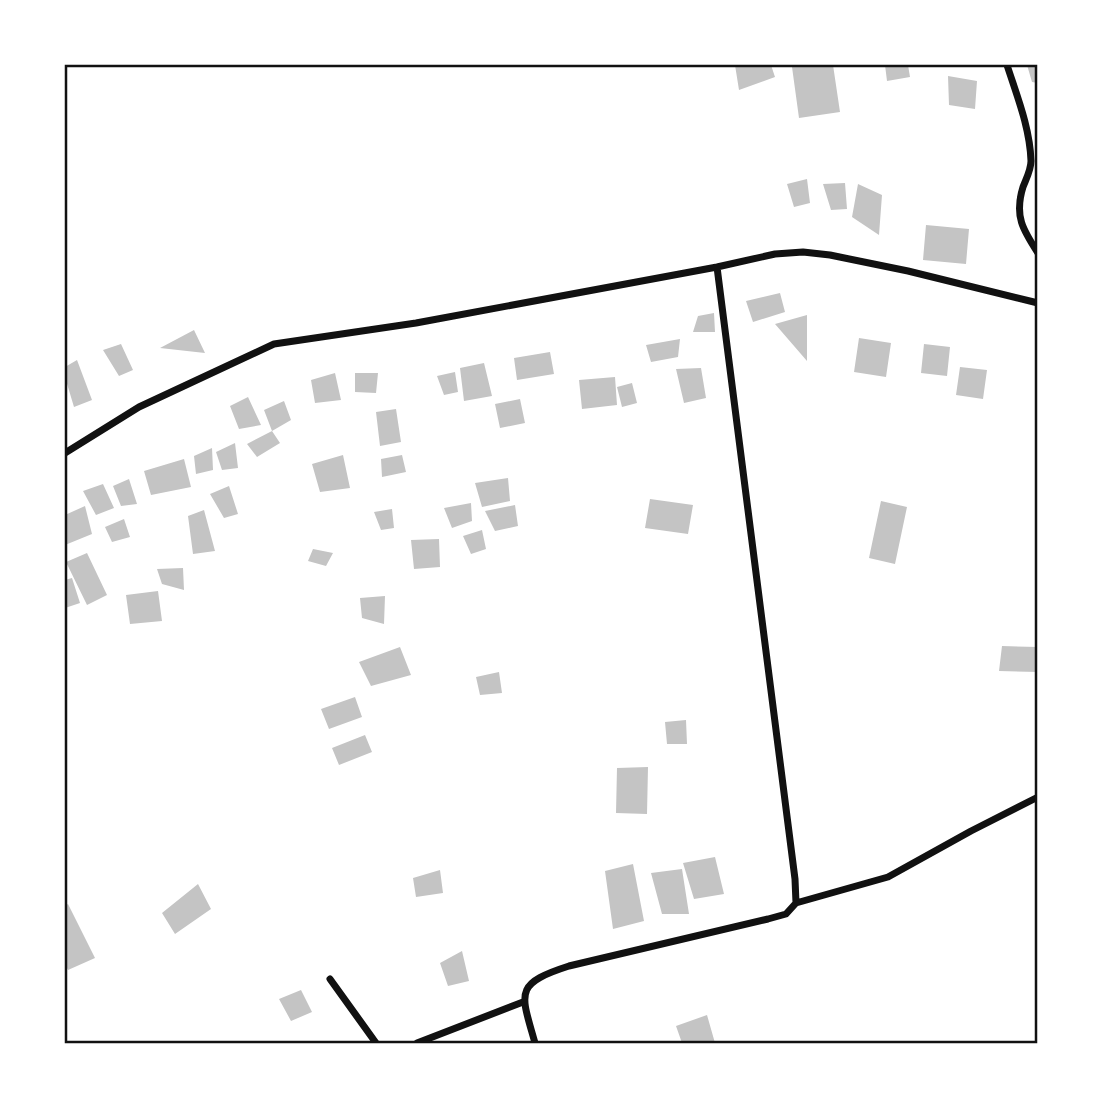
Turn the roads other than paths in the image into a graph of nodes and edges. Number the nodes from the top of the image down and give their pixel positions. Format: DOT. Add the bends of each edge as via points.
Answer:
graph roads {
  1 [pos="1007,65"];
  2 [pos="1038,253"];
  3 [pos="718,267"];
  4 [pos="1038,303"];
  5 [pos="65,453"];
  6 [pos="1038,797"];
  7 [pos="796,902"];
  8 [pos="330,979"];
  9 [pos="523,1002"];
  10 [pos="376,1043"];
  11 [pos="417,1043"];
  12 [pos="535,1043"];
  1 -- 2 [label="street" via="1026,122 1031,165 1019,217"];
  3 -- 4 [label="street" via="803,252 908,271"];
  3 -- 5 [label="street" via="416,323 274,344 138,407"];
  3 -- 7 [label="street"];
  6 -- 7 [label="street" via="888,877"];
  7 -- 9 [label="street" via="786,914 543,974 527,986"];
  8 -- 10 [label="street"];
  9 -- 11 [label="street"];
  9 -- 12 [label="street"];
}
